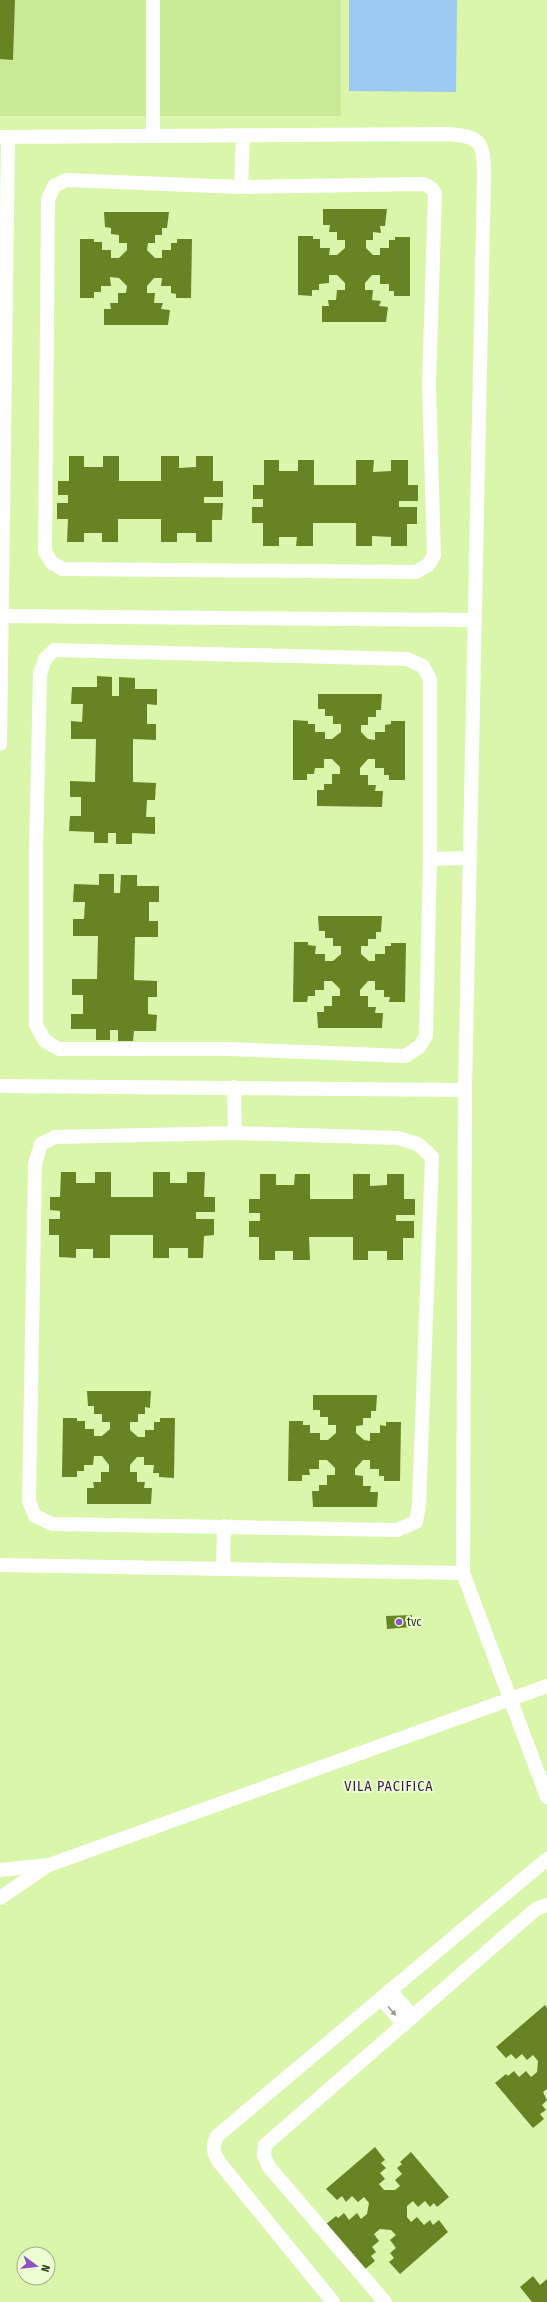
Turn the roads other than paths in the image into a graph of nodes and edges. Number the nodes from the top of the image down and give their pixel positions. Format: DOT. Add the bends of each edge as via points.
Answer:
graph roads {
  1 [pos="153,0"];
  2 [pos="153,136"];
  3 [pos="243,136"];
  4 [pos="4,138"];
  5 [pos="241,187"];
  6 [pos="2,374"];
  7 [pos="1,616"];
  8 [pos="475,620"];
  9 [pos="0,744"];
  10 [pos="430,858"];
  11 [pos="469,858"];
  12 [pos="0,1086"];
  13 [pos="234,1087"];
  14 [pos="465,1090"];
  15 [pos="235,1133"];
  16 [pos="224,1526"];
  17 [pos="0,1565"];
  18 [pos="223,1568"];
  19 [pos="463,1573"];
  20 [pos="547,1686"];
  21 [pos="510,1698"];
  22 [pos="547,1797"];
  23 [pos="547,1859"];
  24 [pos="49,1865"];
  25 [pos="0,1870"];
  26 [pos="0,1898"];
  27 [pos="547,1905"];
  28 [pos="385,1994"];
  29 [pos="408,2021"];
  30 [pos="333,2302"];
  31 [pos="385,2302"];
  1 -- 2 [label="street"];
  2 -- 3 [label="street"];
  2 -- 4 [label="street"];
  3 -- 5 [label="street"];
  3 -- 8 [label="street" via="447,134 470,136 478,140 482,149 484,176"];
  4 -- 6 [label="street"];
  5 -- 5 [label="street" via="424,184 435,193 429,384 434,556 428,565 416,572 63,569 52,563 45,552 48,200 54,186 66,180"];
  6 -- 7 [label="street"];
  7 -- 8 [label="street"];
  7 -- 9 [label="street"];
  8 -- 11 [label="street"];
  10 -- 10 [label="street" via="430,678 423,666 407,659 54,650 46,659 40,674 36,1025 45,1041 59,1049 229,1049 404,1056 419,1047 426,1036"];
  10 -- 11 [label="street"];
  11 -- 14 [label="street"];
  12 -- 13 [label="street"];
  13 -- 14 [label="street"];
  13 -- 15 [label="street"];
  14 -- 19 [label="street"];
  15 -- 16 [label="street" via="55,1138 41,1144 35,1164 29,1501 35,1516 52,1524"];
  15 -- 16 [label="street" via="398,1138 418,1144 432,1157 419,1505 416,1522 397,1530"];
  16 -- 18 [label="street"];
  17 -- 18 [label="street"];
  18 -- 19 [label="street"];
  19 -- 21 [label="street"];
  20 -- 21 [label="street"];
  21 -- 22 [label="street"];
  21 -- 24 [label="street"];
  23 -- 28 [label="street"];
  24 -- 25 [label="street"];
  24 -- 26 [label="street"];
  27 -- 29 [label="street" via="536,1909"];
  28 -- 29 [label="street"];
  28 -- 30 [label="street" via="217,2136 213,2145 214,2154 219,2162"];
  29 -- 31 [label="street" via="274,2134 265,2144 264,2156 269,2167"];
}
